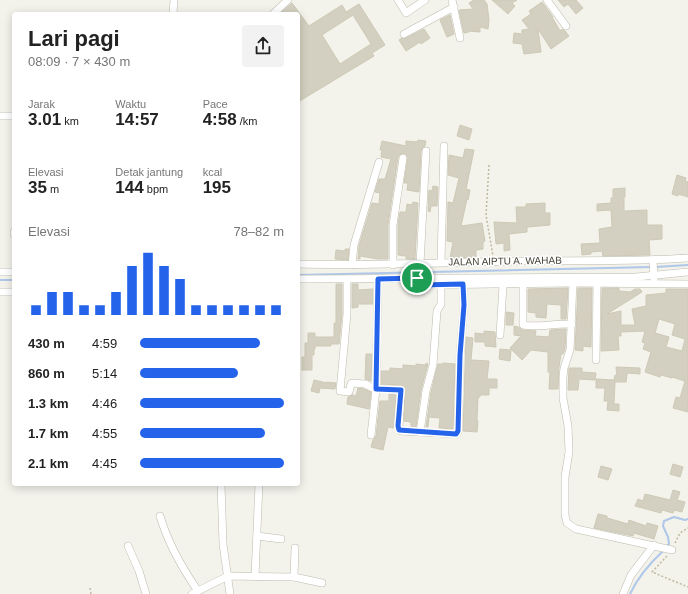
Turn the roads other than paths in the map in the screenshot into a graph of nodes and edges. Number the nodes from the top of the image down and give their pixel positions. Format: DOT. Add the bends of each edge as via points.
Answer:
graph roads {
  1 [pos="174,0"];
  2 [pos="288,0"];
  3 [pos="398,0"];
  4 [pos="425,0"];
  5 [pos="547,0"];
  6 [pos="453,3"];
  7 [pos="173,12"];
  8 [pos="276,12"];
  9 [pos="566,26"];
  10 [pos="404,34"];
  11 [pos="460,38"];
  12 [pos="0,116"];
  13 [pos="12,116"];
  14 [pos="444,146"];
  15 [pos="426,151"];
  16 [pos="403,158"];
  17 [pos="379,162"];
  18 [pos="688,258"];
  19 [pos="441,262"];
  20 [pos="653,262"];
  21 [pos="300,264"];
  22 [pos="420,264"];
  23 [pos="352,265"];
  24 [pos="393,265"];
  25 [pos="688,272"];
  26 [pos="654,274"];
  27 [pos="417,278"];
  28 [pos="300,279"];
  29 [pos="347,279"];
  30 [pos="378,279"];
  31 [pos="573,283"];
  32 [pos="597,283"];
  33 [pos="463,284"];
  34 [pos="523,284"];
  35 [pos="654,284"];
  36 [pos="688,284"];
  37 [pos="441,285"];
  38 [pos="503,285"];
  39 [pos="0,292"];
  40 [pos="12,292"];
  41 [pos="572,324"];
  42 [pos="500,335"];
  43 [pos="596,360"];
  44 [pos="376,389"];
  45 [pos="420,432"];
  46 [pos="371,435"];
  47 [pos="221,486"];
  48 [pos="259,486"];
  49 [pos="160,516"];
  50 [pos="257,536"];
  51 [pos="281,539"];
  52 [pos="654,545"];
  53 [pos="128,546"];
  54 [pos="294,548"];
  55 [pos="671,550"];
  56 [pos="228,576"];
  57 [pos="255,576"];
  58 [pos="294,577"];
  59 [pos="322,583"];
  60 [pos="195,593"];
  61 [pos="146,594"];
  62 [pos="230,594"];
  63 [pos="623,594"];
  1 -- 7 [label="street"];
  2 -- 8 [label="street"];
  3 -- 4 [label="street" via="406,13"];
  5 -- 9 [label="street"];
  6 -- 10 [label="street"];
  6 -- 11 [label="street"];
  12 -- 13 [label="street"];
  14 -- 19 [label="street"];
  15 -- 22 [label="street"];
  16 -- 24 [label="street" via="393,225"];
  17 -- 23 [label="street" via="354,245"];
  18 -- 20 [label="street, JALAN AIPTU A. WAHAB"];
  19 -- 20 [label="street, JALAN AIPTU A. WAHAB"];
  19 -- 22 [label="street, JALAN AIPTU A. WAHAB"];
  20 -- 26 [label="street"];
  21 -- 23 [label="street, JALAN AIPTU A. WAHAB"];
  22 -- 24 [label="street, JALAN AIPTU A. WAHAB"];
  23 -- 24 [label="street, JALAN AIPTU A. WAHAB"];
  25 -- 26 [label="street"];
  26 -- 27 [label="street"];
  26 -- 35 [label="street"];
  27 -- 30 [label="street"];
  27 -- 37 [label="street" via="421,285"];
  28 -- 29 [label="street"];
  29 -- 30 [label="street"];
  29 -- 44 [label="street" via="347,320 339,390 349,392 352,382"];
  30 -- 44 [label="street"];
  31 -- 32 [label="street"];
  31 -- 34 [label="street"];
  31 -- 41 [label="street"];
  32 -- 35 [label="street"];
  32 -- 43 [label="street"];
  33 -- 37 [label="street"];
  33 -- 38 [label="street"];
  33 -- 45 [label="street" via="458,432"];
  34 -- 38 [label="street"];
  34 -- 41 [label="street" via="523,325"];
  35 -- 36 [label="street"];
  37 -- 45 [label="street" via="433,365"];
  38 -- 42 [label="street"];
  39 -- 40 [label="street"];
  41 -- 52 [label="street" via="570,350 563,377 569,442 565,477 566,521 576,529"];
  44 -- 45 [label="street" via="401,390 398,429"];
  44 -- 46 [label="street"];
  47 -- 56 [label="street" via="223,544"];
  48 -- 50 [label="street"];
  49 -- 60 [label="street" via="165,533"];
  50 -- 51 [label="street"];
  50 -- 57 [label="street"];
  52 -- 55 [label="street"];
  52 -- 63 [label="street" via="631,575"];
  53 -- 61 [label="street"];
  54 -- 58 [label="street"];
  56 -- 57 [label="street"];
  56 -- 60 [label="street"];
  56 -- 62 [label="street"];
  57 -- 58 [label="street"];
  58 -- 59 [label="street"];
}
